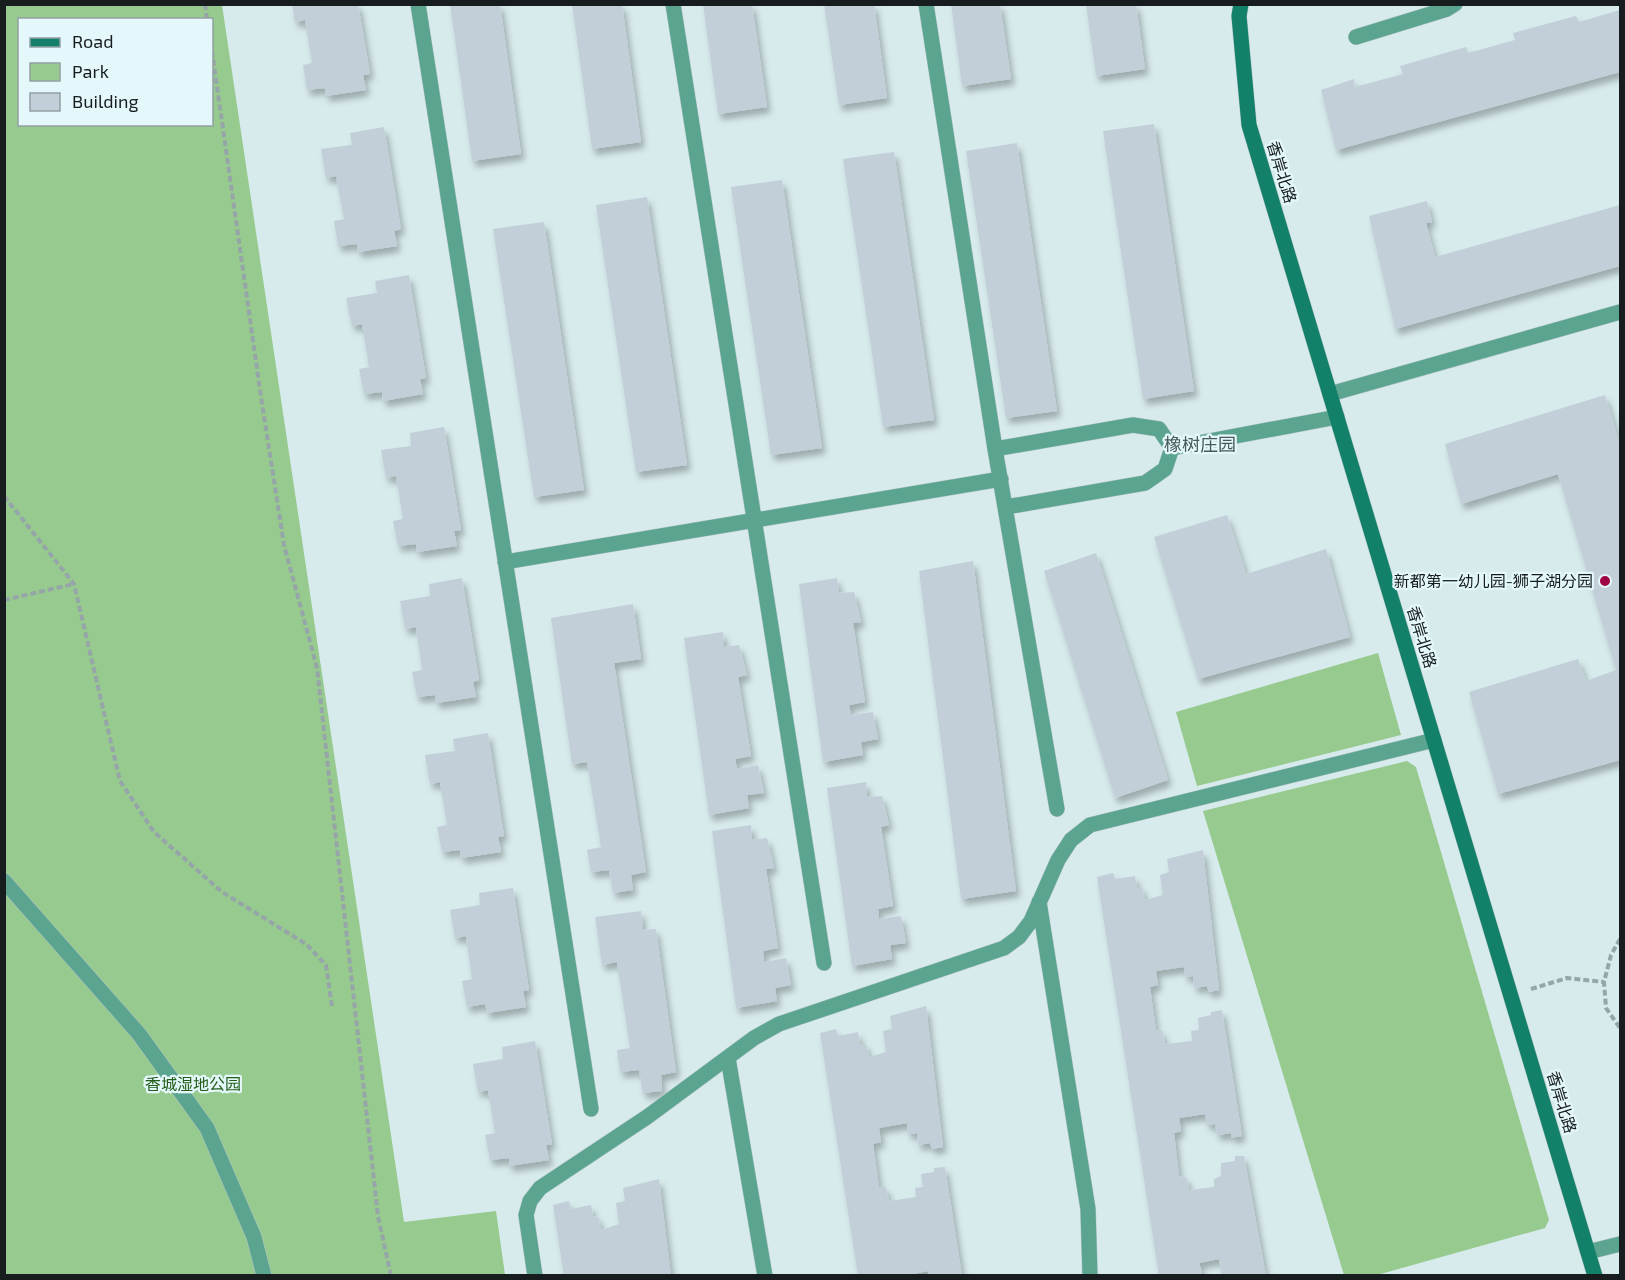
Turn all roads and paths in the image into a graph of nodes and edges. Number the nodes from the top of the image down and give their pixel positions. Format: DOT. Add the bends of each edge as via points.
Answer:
graph roads {
  1 [pos="418,4"];
  2 [pos="673,4"];
  3 [pos="926,4"];
  4 [pos="1241,4"];
  5 [pos="1455,4"];
  6 [pos="1356,37"];
  7 [pos="213,58"];
  8 [pos="1620,312"];
  9 [pos="1330,394"];
  10 [pos="1337,417"];
  11 [pos="1172,448"];
  12 [pos="995,450"];
  13 [pos="1001,479"];
  14 [pos="4,496"];
  15 [pos="1006,507"];
  16 [pos="754,520"];
  17 [pos="505,562"];
  18 [pos="74,584"];
  19 [pos="4,600"];
  20 [pos="1434,740"];
  21 [pos="1057,809"];
  22 [pos="4,881"];
  23 [pos="1039,902"];
  24 [pos="1620,939"];
  25 [pos="824,963"];
  26 [pos="1604,982"];
  27 [pos="1511,995"];
  28 [pos="332,1007"];
  29 [pos="1620,1028"];
  30 [pos="728,1058"];
  31 [pos="591,1108"];
  32 [pos="1620,1244"];
  33 [pos="1588,1252"];
  34 [pos="264,1275"];
  35 [pos="391,1275"];
  36 [pos="535,1275"];
  37 [pos="765,1275"];
  38 [pos="1090,1275"];
  39 [pos="1595,1275"];
  1 -- 17 [label="street"];
  2 -- 16 [label="street"];
  3 -- 12 [label="street"];
  4 -- 9 [label="street, 香岸北路" via="1249,125"];
  5 -- 6 [label="street"];
  7 -- 35 [label="path" via="284,545 317,668 378,1216"];
  8 -- 9 [label="street"];
  9 -- 10 [label="street, 香岸北路"];
  10 -- 11 [label="street"];
  10 -- 20 [label="street, 香岸北路"];
  11 -- 12 [label="street" via="1159,429 1133,425"];
  11 -- 15 [label="street" via="1165,469 1145,483"];
  12 -- 13 [label="street"];
  13 -- 15 [label="street"];
  13 -- 16 [label="street"];
  14 -- 18 [label="path"];
  15 -- 21 [label="street"];
  16 -- 17 [label="street"];
  16 -- 25 [label="street"];
  17 -- 31 [label="street"];
  18 -- 19 [label="path"];
  18 -- 28 [label="path" via="120,781 153,832 222,892 306,944 326,965"];
  20 -- 23 [label="street" via="1090,825 1067,846"];
  20 -- 27 [label="street, 香岸北路"];
  22 -- 34 [label="street" via="140,1034 207,1128 254,1237"];
  23 -- 30 [label="street" via="1019,937 1004,948 779,1024"];
  23 -- 38 [label="street" via="1088,1209"];
  24 -- 26 [label="path"];
  26 -- 27 [label="path" via="1567,978"];
  26 -- 29 [label="path" via="1606,1008"];
  27 -- 33 [label="street, 香岸北路"];
  30 -- 36 [label="street" via="540,1188 526,1215"];
  30 -- 37 [label="street"];
  32 -- 33 [label="street"];
  33 -- 39 [label="street, 香岸北路"];
}
